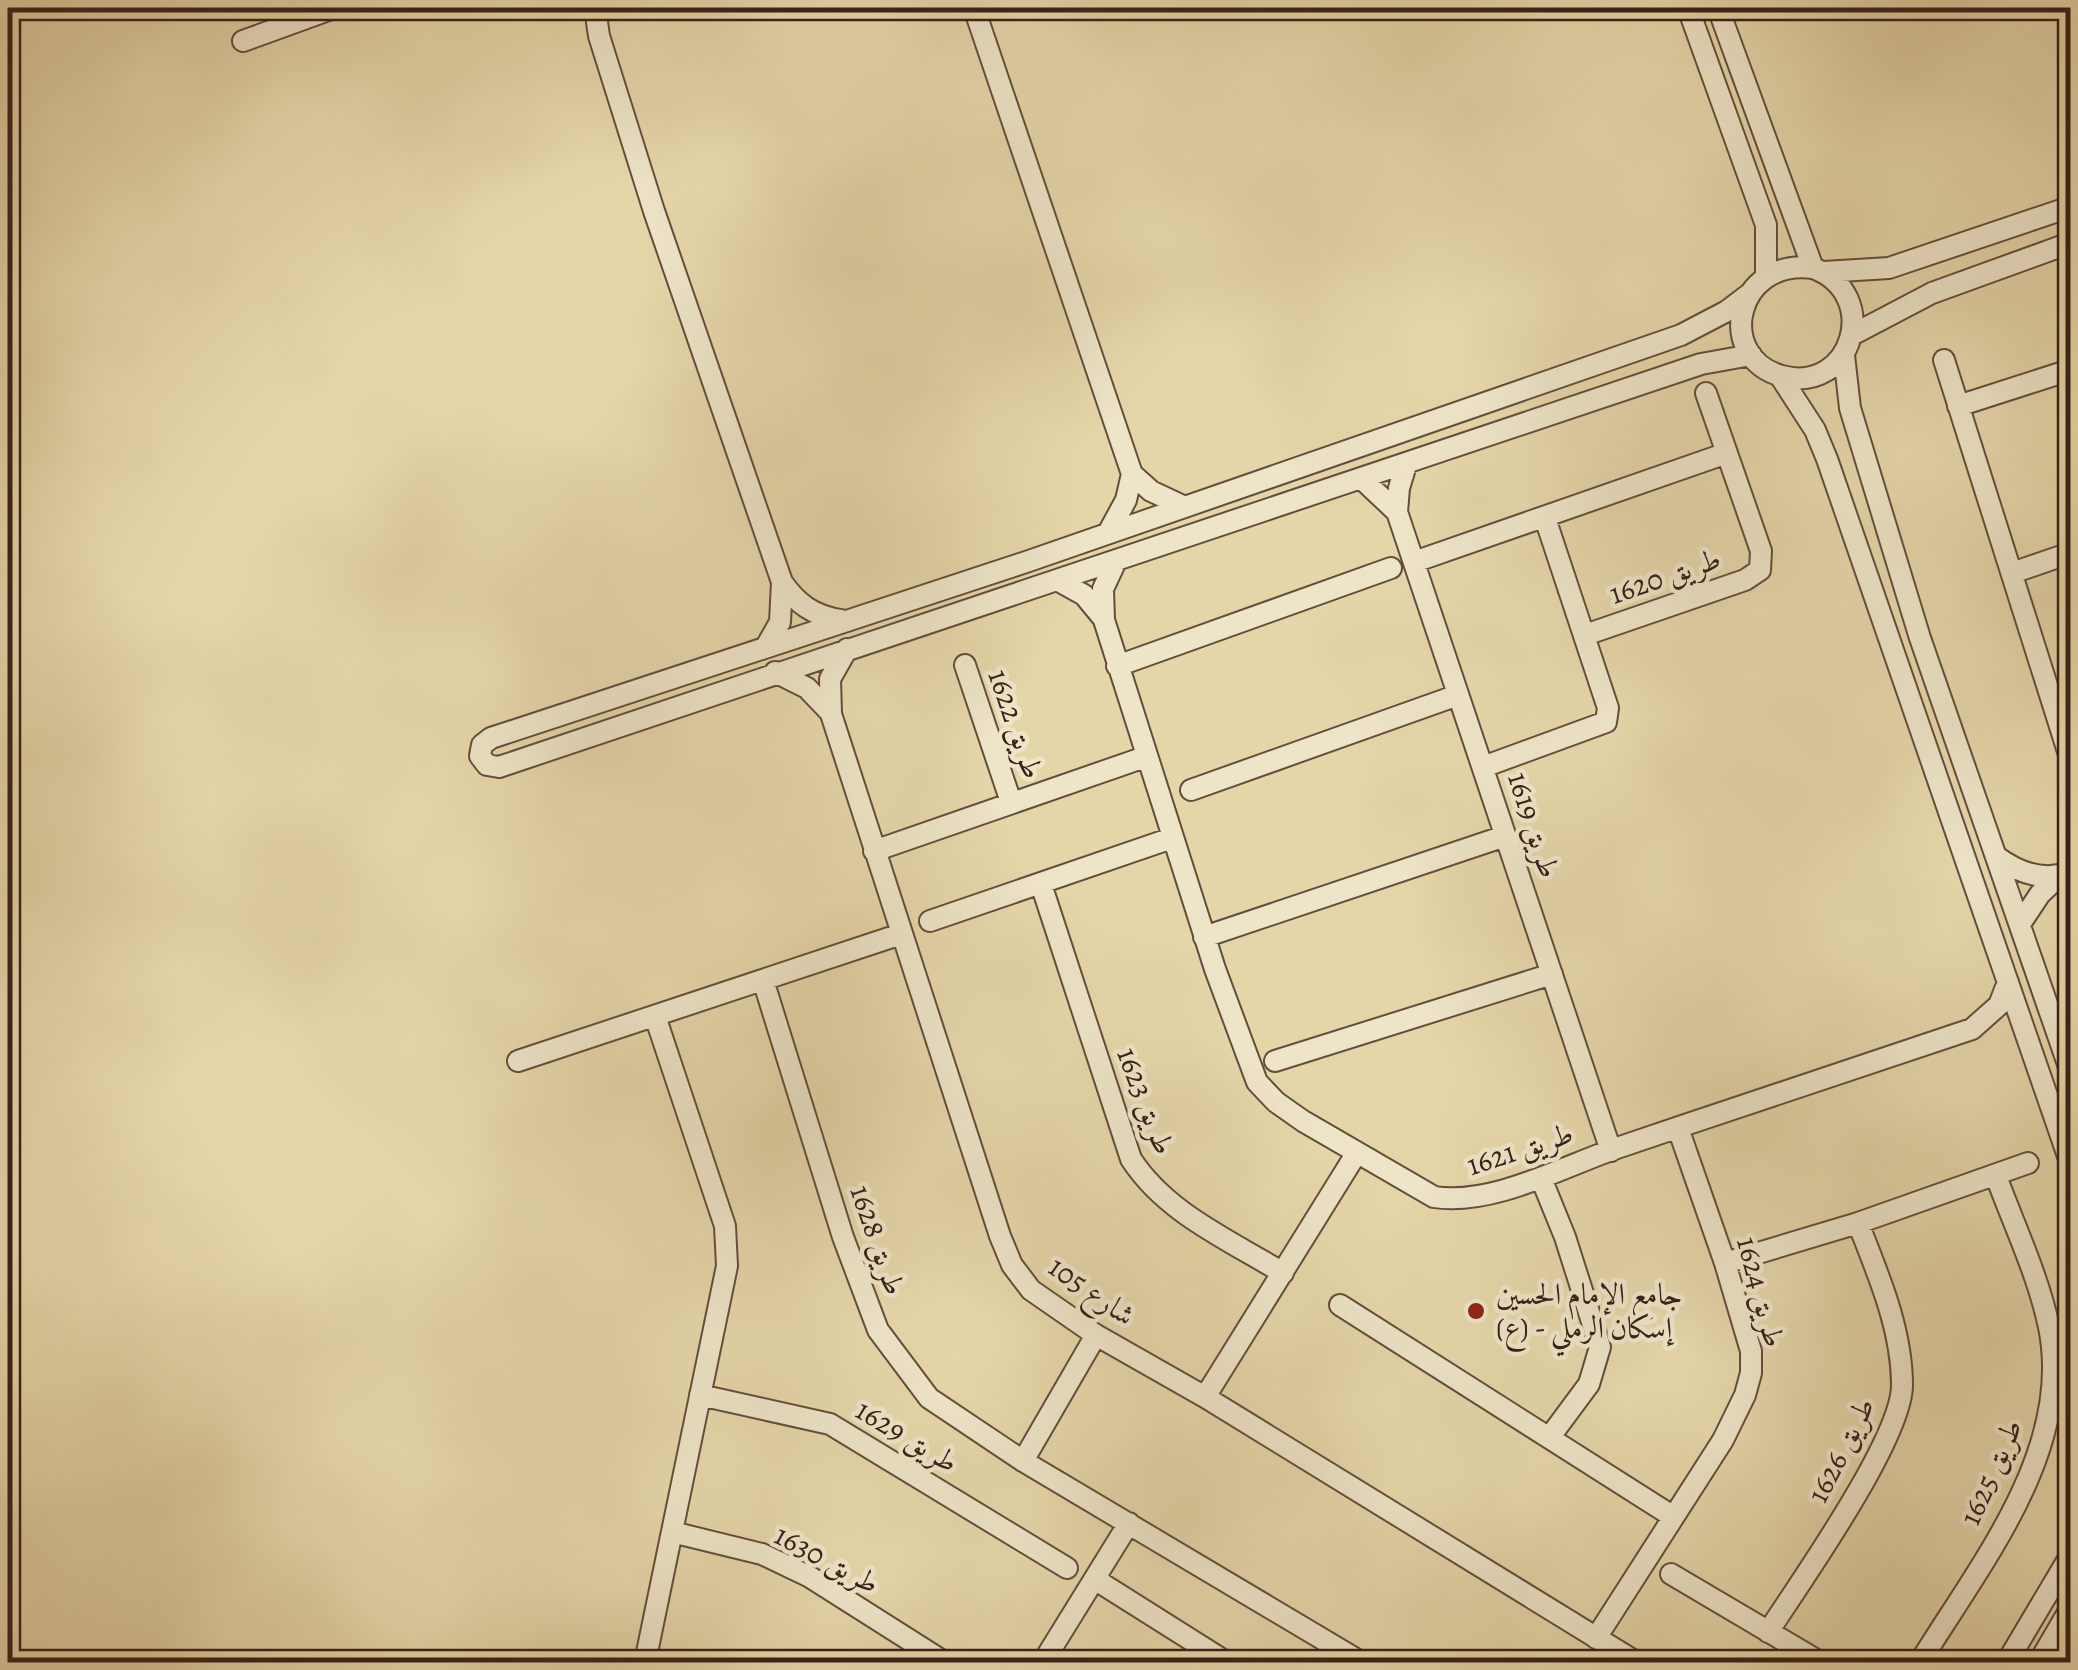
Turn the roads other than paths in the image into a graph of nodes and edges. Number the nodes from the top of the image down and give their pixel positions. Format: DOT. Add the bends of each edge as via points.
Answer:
graph roads {
  1 [pos="334,8"];
  2 [pos="582,8"];
  3 [pos="596,8"];
  4 [pos="974,8"];
  5 [pos="1688,8"];
  6 [pos="1718,8"];
  7 [pos="599,36"];
  8 [pos="243,41"];
  9 [pos="2070,207"];
  10 [pos="2070,243"];
  11 [pos="1818,270"];
  12 [pos="1766,276"];
  13 [pos="1748,295"];
  14 [pos="1848,345"];
  15 [pos="1752,356"];
  16 [pos="1944,360"];
  17 [pos="2070,370"];
  18 [pos="1780,376"];
  19 [pos="1706,394"];
  20 [pos="1958,406"];
  21 [pos="1726,454"];
  22 [pos="1406,465"];
  23 [pos="1132,474"];
  24 [pos="1362,480"];
  25 [pos="1185,507"];
  26 [pos="1397,512"];
  27 [pos="1545,518"];
  28 [pos="1108,533"];
  29 [pos="2070,553"];
  30 [pos="1116,561"];
  31 [pos="1414,562"];
  32 [pos="1391,568"];
  33 [pos="2012,573"];
  34 [pos="1057,580"];
  35 [pos="782,582"];
  36 [pos="843,620"];
  37 [pos="1104,620"];
  38 [pos="1585,635"];
  39 [pos="767,645"];
  40 [pos="847,648"];
  41 [pos="964,664"];
  42 [pos="1118,666"];
  43 [pos="775,672"];
  44 [pos="1458,695"];
  45 [pos="831,714"];
  46 [pos="1145,757"];
  47 [pos="2070,758"];
  48 [pos="1482,768"];
  49 [pos="1191,790"];
  50 [pos="1011,802"];
  51 [pos="1506,836"];
  52 [pos="1172,838"];
  53 [pos="874,851"];
  54 [pos="1998,857"];
  55 [pos="2064,874"];
  56 [pos="1041,884"];
  57 [pos="930,921"];
  58 [pos="2020,924"];
  59 [pos="901,934"];
  60 [pos="1204,937"];
  61 [pos="1552,974"];
  62 [pos="763,980"];
  63 [pos="2008,982"];
  64 [pos="656,1016"];
  65 [pos="1972,1029"];
  66 [pos="2027,1038"];
  67 [pos="518,1061"];
  68 [pos="1275,1061"];
  69 [pos="2070,1070"];
  70 [pos="1678,1128"];
  71 [pos="1611,1150"];
  72 [pos="1356,1154"];
  73 [pos="2070,1162"];
  74 [pos="2028,1164"];
  75 [pos="1996,1176"];
  76 [pos="1541,1178"];
  77 [pos="1858,1223"];
  78 [pos="1725,1263"];
  79 [pos="1283,1273"];
  80 [pos="1340,1305"];
  81 [pos="1096,1335"];
  82 [pos="700,1395"];
  83 [pos="1205,1397"];
  84 [pos="1549,1438"];
  85 [pos="1024,1461"];
  86 [pos="1672,1516"];
  87 [pos="1128,1524"];
  88 [pos="672,1532"];
  89 [pos="2070,1556"];
  90 [pos="1067,1568"];
  91 [pos="1670,1574"];
  92 [pos="1096,1580"];
  93 [pos="2070,1609"];
  94 [pos="1768,1632"];
  95 [pos="1596,1638"];
  96 [pos="645,1662"];
  97 [pos="944,1662"];
  98 [pos="1044,1662"];
  99 [pos="1226,1662"];
  100 [pos="1361,1662"];
  101 [pos="1636,1662"];
  102 [pos="1820,1662"];
  103 [pos="1920,1662"];
  104 [pos="2007,1662"];
  105 [pos="2039,1662"];
  1 -- 8 [label="street"];
  2 -- 7 [label="street"];
  3 -- 7 [label="street"];
  4 -- 23 [label="street"];
  5 -- 12 [label="street" via="1766,225"];
  6 -- 11 [label="street"];
  7 -- 35 [label="street"];
  9 -- 11 [label="street" via="1889,268"];
  10 -- 14 [label="street" via="1932,293"];
  11 -- 12 [label="street" via="1780,268"];
  11 -- 14 [label="street" via="1849,299 1854,317"];
  12 -- 13 [label="street"];
  13 -- 15 [label="street" via="1742,336"];
  13 -- 25 [label="street" via="1681,335"];
  14 -- 18 [label="street" via="1831,368 1815,376"];
  14 -- 54 [label="street" via="1850,408"];
  15 -- 18 [label="street"];
  15 -- 22 [label="street" via="1702,364"];
  16 -- 20 [label="street"];
  17 -- 20 [label="street"];
  18 -- 63 [label="street" via="1827,459"];
  19 -- 21 [label="street, طريق 1620"];
  20 -- 33 [label="street"];
  21 -- 27 [label="street"];
  21 -- 38 [label="street, طريق 1620" via="1761,552 1760,570"];
  22 -- 24 [label="street"];
  22 -- 26 [label="street, طريق 1619"];
  23 -- 25 [label="street"];
  23 -- 28 [label="street" via="1122,512"];
  24 -- 26 [label="street, طريق 1619"];
  24 -- 30 [label="street"];
  25 -- 28 [label="street"];
  26 -- 31 [label="street, طريق 1619"];
  27 -- 31 [label="street"];
  27 -- 38 [label="street, طريق 1620"];
  28 -- 36 [label="street"];
  29 -- 33 [label="street"];
  30 -- 34 [label="street"];
  30 -- 37 [label="street, طريق 1621" via="1103,589"];
  31 -- 44 [label="street, طريق 1619"];
  32 -- 42 [label="street"];
  33 -- 47 [label="street"];
  34 -- 37 [label="street, طريق 1621" via="1084,595"];
  34 -- 40 [label="street"];
  35 -- 36 [label="street" via="801,604"];
  35 -- 39 [label="street" via="780,622"];
  36 -- 39 [label="street"];
  37 -- 42 [label="street, طريق 1621"];
  38 -- 48 [label="street, طريق 1620" via="1608,708 1606,722"];
  39 -- 43 [label="street" via="491,738 480,756 499,766"];
  40 -- 43 [label="street"];
  40 -- 45 [label="street, شارع 105" via="830,680"];
  41 -- 50 [label="street, طريق 1622"];
  42 -- 46 [label="street, طريق 1621"];
  43 -- 45 [label="street" via="807,688"];
  44 -- 48 [label="street, طريق 1619"];
  44 -- 49 [label="street"];
  45 -- 53 [label="street, شارع 105"];
  46 -- 50 [label="street, طريق 1622"];
  46 -- 52 [label="street, طريق 1621"];
  48 -- 51 [label="street, طريق 1619"];
  50 -- 53 [label="street, طريق 1622"];
  51 -- 60 [label="street"];
  51 -- 61 [label="street, طريق 1619"];
  52 -- 56 [label="street"];
  52 -- 60 [label="street, طريق 1621"];
  53 -- 59 [label="street, شارع 105"];
  54 -- 55 [label="street" via="2020,871"];
  54 -- 58 [label="street"];
  55 -- 58 [label="street"];
  56 -- 57 [label="street"];
  56 -- 79 [label="street, طريق 1623" via="1132,1159 1146,1182 1164,1200"];
  58 -- 69 [label="street"];
  59 -- 62 [label="street"];
  59 -- 81 [label="street, شارع 105" via="1012,1264 1031,1290"];
  60 -- 72 [label="street, طريق 1621" via="1256,1082"];
  61 -- 68 [label="street"];
  61 -- 71 [label="street, طريق 1619"];
  62 -- 64 [label="street"];
  62 -- 85 [label="street, طريق 1628" via="878,1330 929,1398"];
  63 -- 65 [label="street" via="1999,1005"];
  63 -- 66 [label="street"];
  64 -- 67 [label="street"];
  64 -- 82 [label="street" via="724,1226 727,1266"];
  65 -- 66 [label="street, طريق 1621"];
  65 -- 70 [label="street, طريق 1621"];
  66 -- 73 [label="street"];
  70 -- 71 [label="street, طريق 1621"];
  70 -- 78 [label="street, طريق 1624"];
  71 -- 76 [label="street, طريق 1621"];
  72 -- 76 [label="street, طريق 1621" via="1434,1197 1459,1201"];
  72 -- 79 [label="street"];
  74 -- 75 [label="street"];
  75 -- 77 [label="street"];
  75 -- 103 [label="street, طريق 1625" via="2050,1330 2050,1410 2017,1500"];
  76 -- 84 [label="street" via="1600,1347 1589,1384"];
  77 -- 78 [label="street"];
  77 -- 94 [label="street, طريق 1626" via="1899,1348 1896,1418"];
  78 -- 86 [label="street, طريق 1624" via="1752,1351 1751,1372 1723,1440"];
  79 -- 83 [label="street"];
  80 -- 84 [label="street"];
  81 -- 83 [label="street, شارع 105"];
  81 -- 85 [label="street"];
  82 -- 88 [label="street"];
  82 -- 90 [label="street, طريق 1629" via="830,1424"];
  83 -- 95 [label="street, شارع 105"];
  84 -- 86 [label="street"];
  85 -- 87 [label="street, طريق 1628"];
  86 -- 95 [label="street, طريق 1624"];
  87 -- 92 [label="street"];
  87 -- 100 [label="street, طريق 1628"];
  88 -- 96 [label="street"];
  88 -- 97 [label="street, طريق 1630" via="762,1554"];
  89 -- 104 [label="street"];
  91 -- 94 [label="street"];
  92 -- 98 [label="street"];
  92 -- 99 [label="street"];
  93 -- 105 [label="street"];
  94 -- 102 [label="street"];
  95 -- 101 [label="street, شارع 105"];
}
